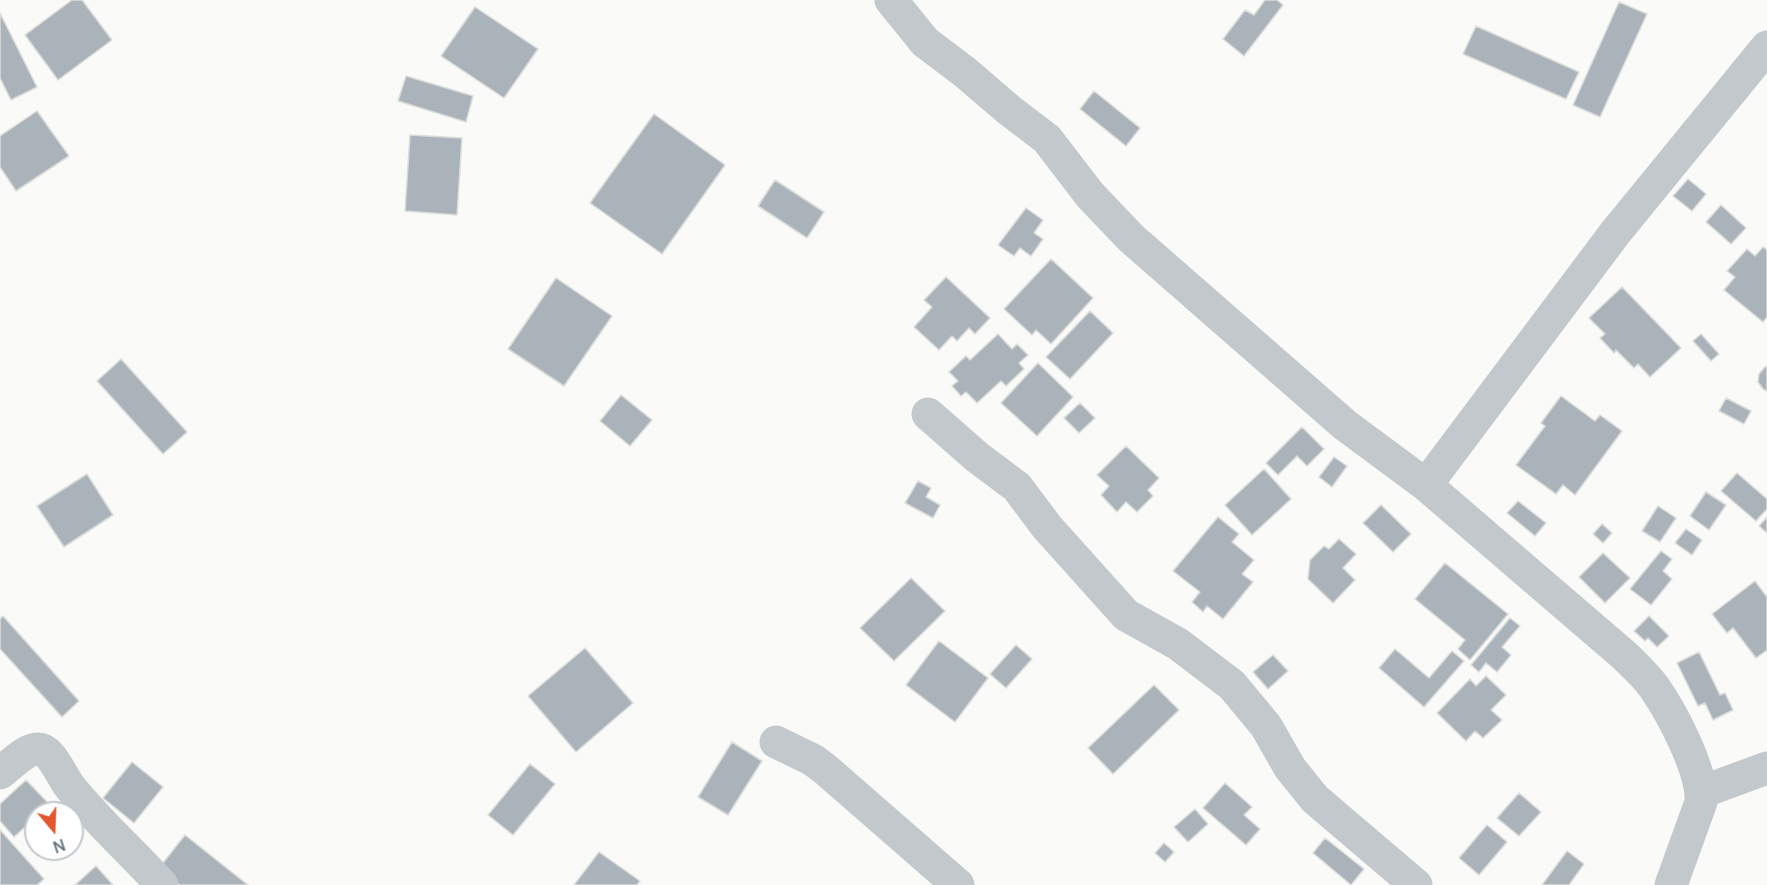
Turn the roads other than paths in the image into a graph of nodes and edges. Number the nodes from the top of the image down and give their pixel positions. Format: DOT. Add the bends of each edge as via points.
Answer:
graph roads {
  1 [pos="891,0"];
  2 [pos="1767,47"];
  3 [pos="928,414"];
  4 [pos="1426,485"];
  5 [pos="776,742"];
  6 [pos="1767,768"];
  7 [pos="0,773"];
  8 [pos="1702,792"];
  9 [pos="162,885"];
  10 [pos="958,885"];
  11 [pos="1416,885"];
  12 [pos="1671,885"];
  1 -- 4 [label="street" via="925,42 1047,139 1090,195 1131,238 1345,424"];
  2 -- 4 [label="street" via="1616,233"];
  3 -- 11 [label="street" via="1017,487 1047,527 1126,615 1178,644 1233,686 1316,799"];
  4 -- 8 [label="street" via="1625,656 1653,686 1692,758"];
  5 -- 10 [label="street" via="825,769"];
  6 -- 8 [label="street"];
  7 -- 9 [label="street" via="30,751 44,750 70,787"];
  8 -- 12 [label="street"];
}
